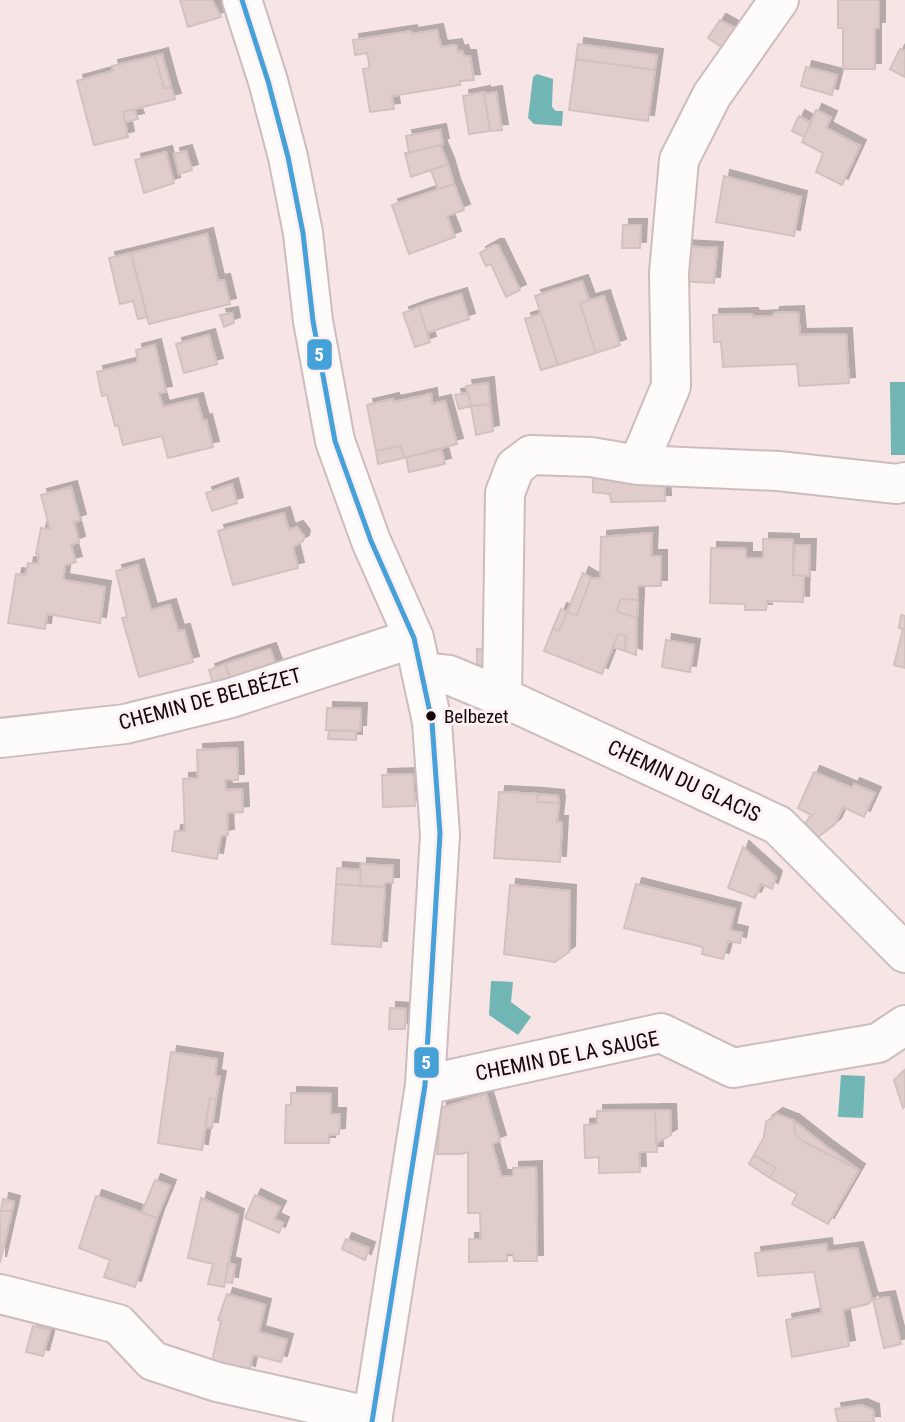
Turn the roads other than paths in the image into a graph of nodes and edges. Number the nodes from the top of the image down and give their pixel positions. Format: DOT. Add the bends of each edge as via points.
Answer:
graph roads {
  1 [pos="242,0"];
  2 [pos="779,0"];
  3 [pos="638,466"];
  4 [pos="905,482"];
  5 [pos="418,655"];
  6 [pos="502,697"];
  7 [pos="0,738"];
  8 [pos="905,953"];
  9 [pos="905,1025"];
  10 [pos="425,1085"];
  11 [pos="0,1294"];
  12 [pos="372,1419"];
  1 -- 5 [label="street" via="288,157 335,441"];
  2 -- 3 [label="street" via="712,95 679,160 669,273 671,386"];
  3 -- 4 [label="street"];
  3 -- 6 [label="street" via="591,457 531,454 515,467 505,493"];
  5 -- 6 [label="street, CHEMIN DU GLACIS" via="449,675"];
  5 -- 7 [label="street, CHEMIN DE BELBÉZET" via="138,721"];
  5 -- 10 [label="street" via="432,722 440,834"];
  6 -- 8 [label="street, CHEMIN DU GLACIS" via="778,825"];
  9 -- 10 [label="street, CHEMIN DE LA SAUGE" via="878,1043 733,1068 661,1034"];
  10 -- 12 [label="street"];
  11 -- 12 [label="street" via="118,1324 153,1361"];
}
